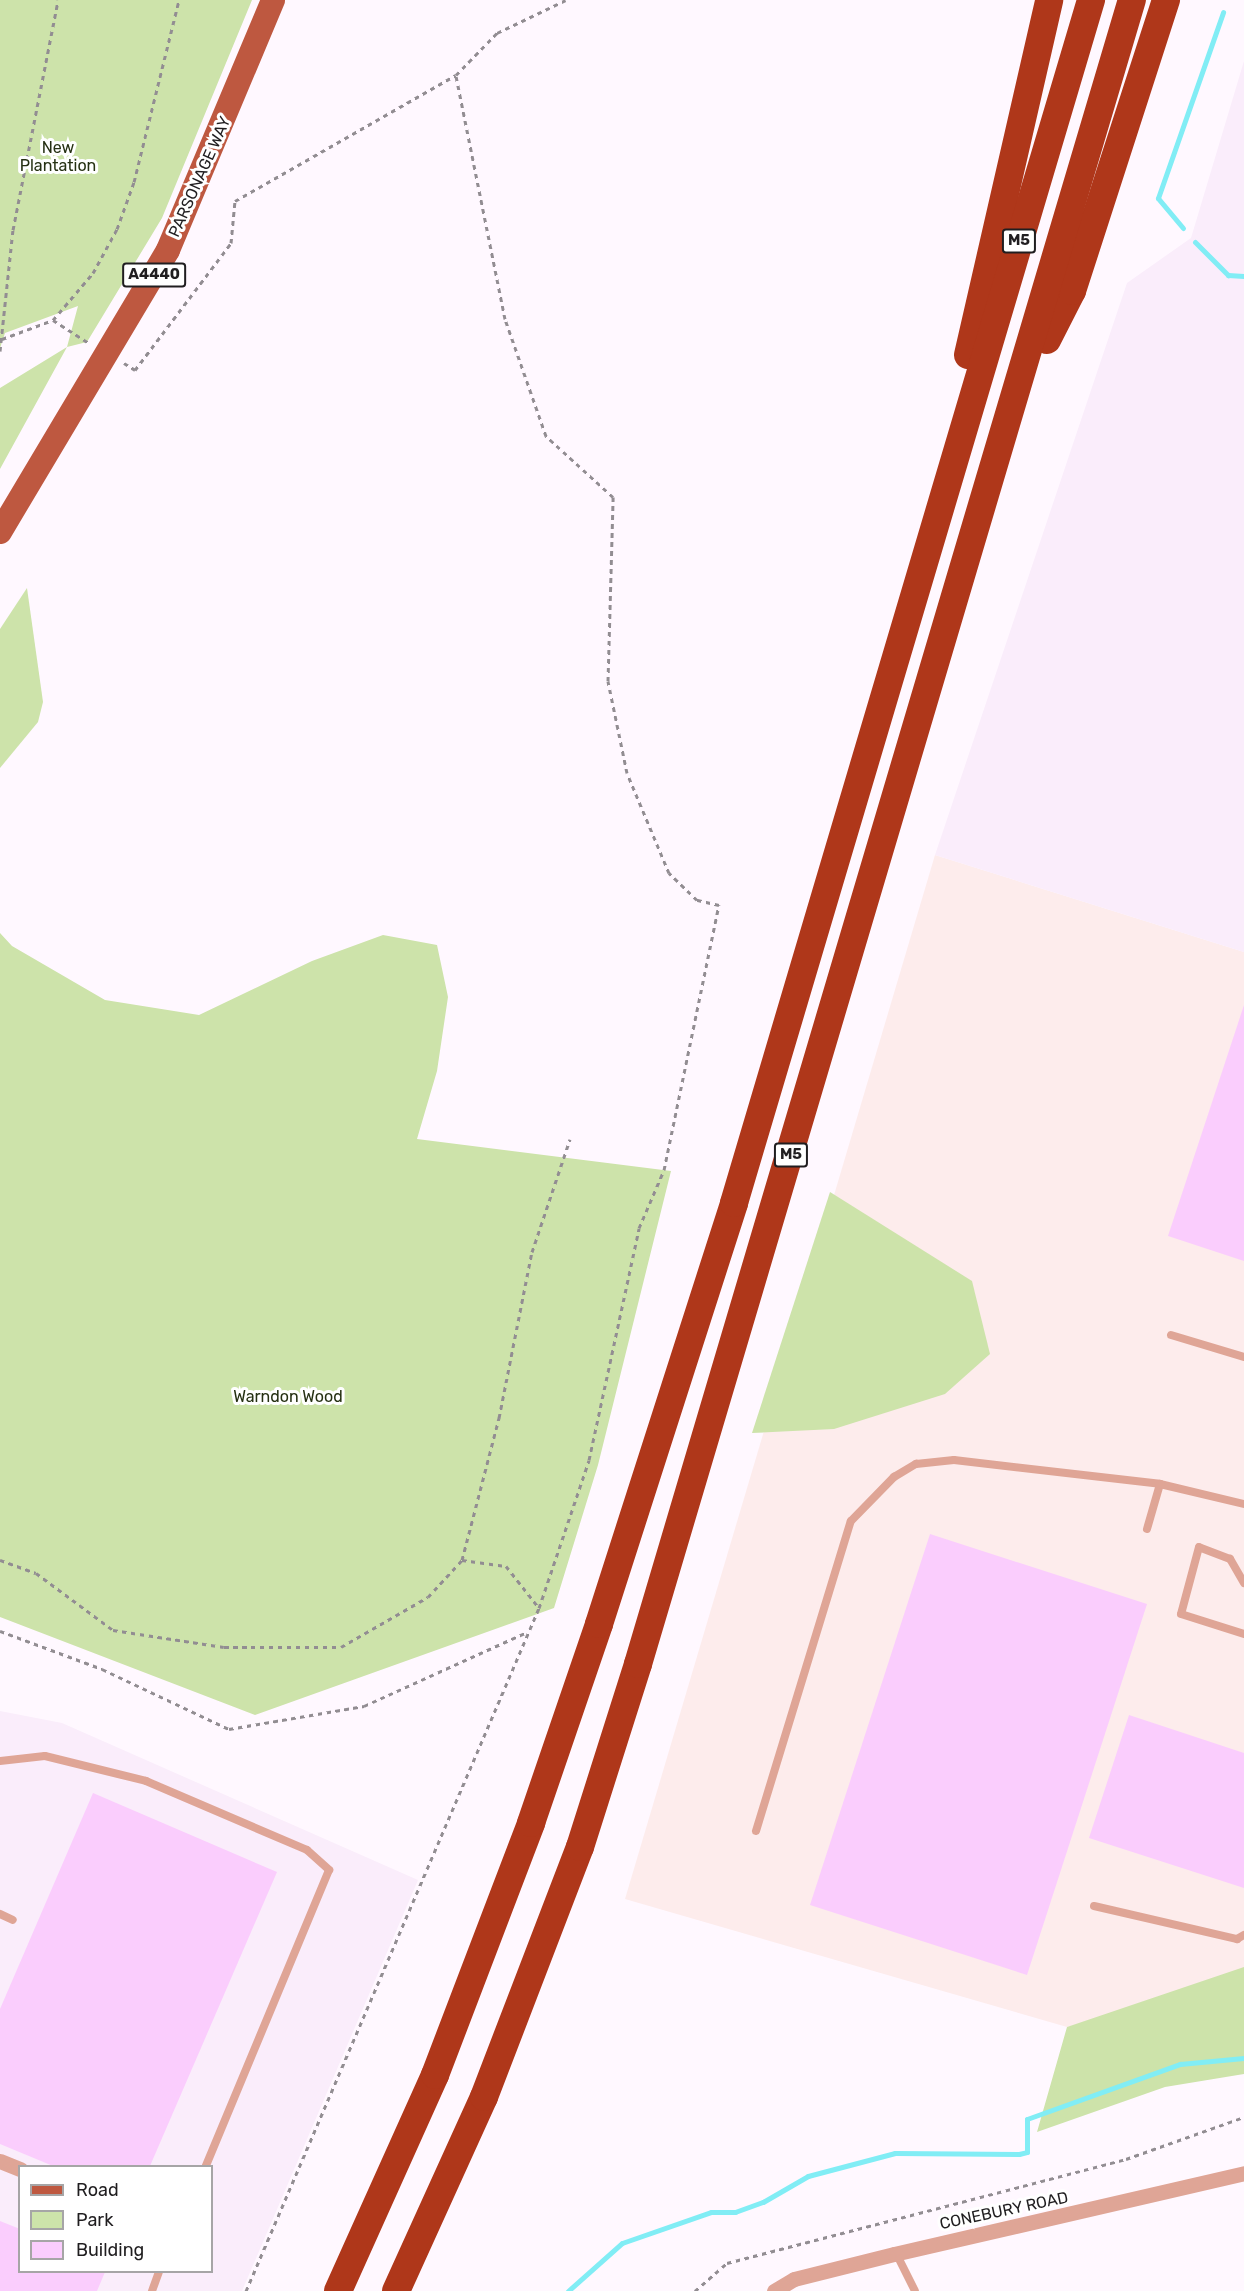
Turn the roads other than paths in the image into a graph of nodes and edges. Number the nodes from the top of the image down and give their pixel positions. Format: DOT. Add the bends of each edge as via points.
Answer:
graph roads {
  1 [pos="273,0"];
  2 [pos="1049,0"];
  3 [pos="1091,0"];
  4 [pos="1131,0"];
  5 [pos="1166,0"];
  6 [pos="1015,402"];
  7 [pos="946,481"];
  8 [pos="0,532"];
  9 [pos="1171,1335"];
  10 [pos="1244,1358"];
  11 [pos="1160,1484"];
  12 [pos="1244,1504"];
  13 [pos="1148,1528"];
  14 [pos="1244,1582"];
  15 [pos="1244,1634"];
  16 [pos="0,1761"];
  17 [pos="756,1831"];
  18 [pos="1094,1906"];
  19 [pos="0,1914"];
  20 [pos="13,1920"];
  21 [pos="1244,1935"];
  22 [pos="0,2161"];
  23 [pos="206,2165"];
  24 [pos="18,2168"];
  25 [pos="1244,2173"];
  26 [pos="896,2253"];
  27 [pos="158,2273"];
  28 [pos="152,2291"];
  29 [pos="338,2291"];
  30 [pos="396,2291"];
  31 [pos="774,2291"];
  32 [pos="915,2291"];
  1 -- 8 [label="main road, PARSONAGE WAY / A4440" via="168,250"];
  2 -- 7 [label="highway, M5" via="976,313"];
  3 -- 7 [label="highway, M5"];
  4 -- 6 [label="highway, M5"];
  5 -- 6 [label="highway, M5" via="1072,291"];
  6 -- 30 [label="highway, M5" via="586,1826 484,2097"];
  7 -- 29 [label="highway, M5" via="734,1203 599,1624 531,1823 435,2075"];
  9 -- 10 [label="lane"];
  11 -- 12 [label="lane"];
  11 -- 13 [label="lane"];
  11 -- 17 [label="lane" via="954,1460 916,1464 894,1477 851,1521"];
  14 -- 15 [label="lane" via="1230,1559 1199,1547 1181,1614"];
  16 -- 23 [label="lane" via="45,1756 146,1781 307,1850 329,1870"];
  18 -- 21 [label="lane" via="1237,1939"];
  19 -- 20 [label="lane"];
  22 -- 24 [label="street"];
  25 -- 26 [label="street, CONEBURY ROAD"];
  26 -- 31 [label="street, CONEBURY ROAD" via="794,2279"];
  26 -- 32 [label="lane"];
  27 -- 28 [label="lane"];
}
